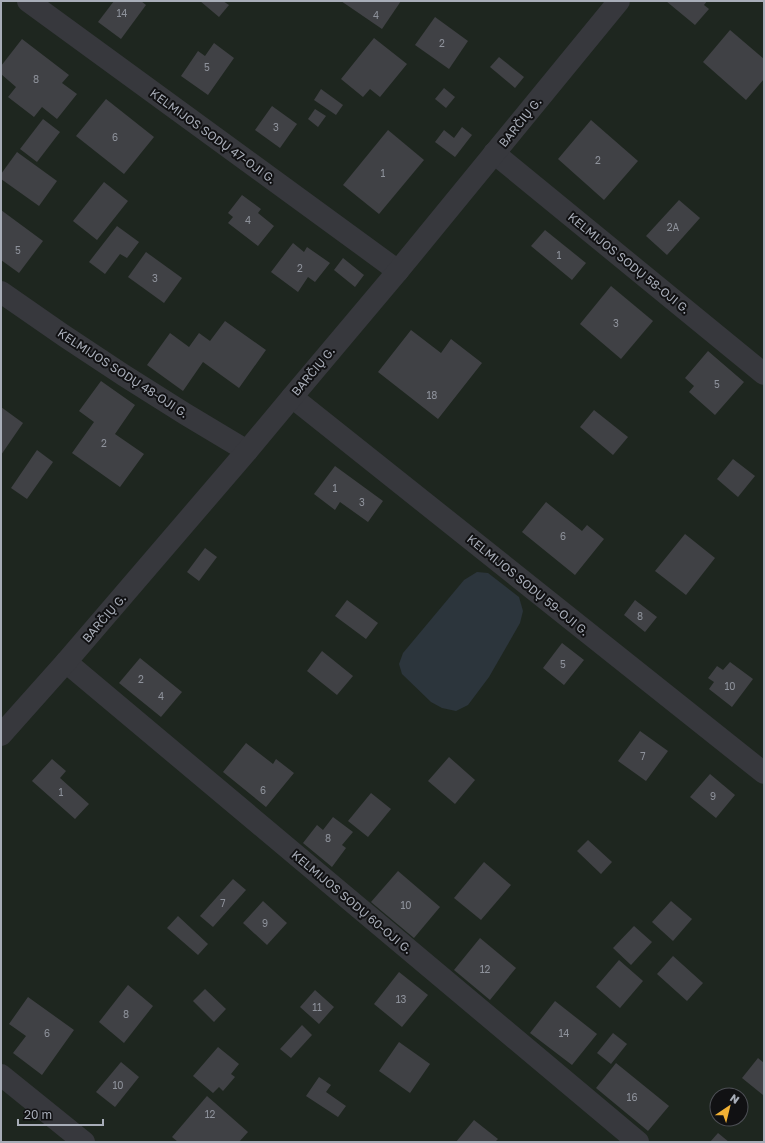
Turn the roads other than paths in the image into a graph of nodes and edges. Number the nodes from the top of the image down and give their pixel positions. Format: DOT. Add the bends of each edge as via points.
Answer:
graph roads {
  1 [pos="28,1"];
  2 [pos="619,1"];
  3 [pos="494,153"];
  4 [pos="398,271"];
  5 [pos="1,292"];
  6 [pos="764,374"];
  7 [pos="292,396"];
  8 [pos="248,451"];
  9 [pos="66,662"];
  10 [pos="1,735"];
  11 [pos="764,773"];
  12 [pos="1,1075"];
  13 [pos="84,1142"];
  14 [pos="638,1142"];
  1 -- 4 [label="street, KELMIJOS SODŲ 47-OJI G."];
  2 -- 3 [label="street, BARČIŲ G."];
  3 -- 4 [label="street, BARČIŲ G."];
  3 -- 6 [label="street, KELMIJOS SODŲ 58-OJI G."];
  4 -- 7 [label="street, BARČIŲ G."];
  5 -- 8 [label="street, KELMIJOS SODŲ 48-OJI G." via="184,414"];
  7 -- 8 [label="street, BARČIŲ G."];
  7 -- 11 [label="street, KELMIJOS SODŲ 59-OJI G."];
  8 -- 9 [label="street, BARČIŲ G."];
  9 -- 10 [label="street, BARČIŲ G."];
  9 -- 14 [label="street, KELMIJOS SODŲ 60-OJI G."];
  12 -- 13 [label="street"];
}
